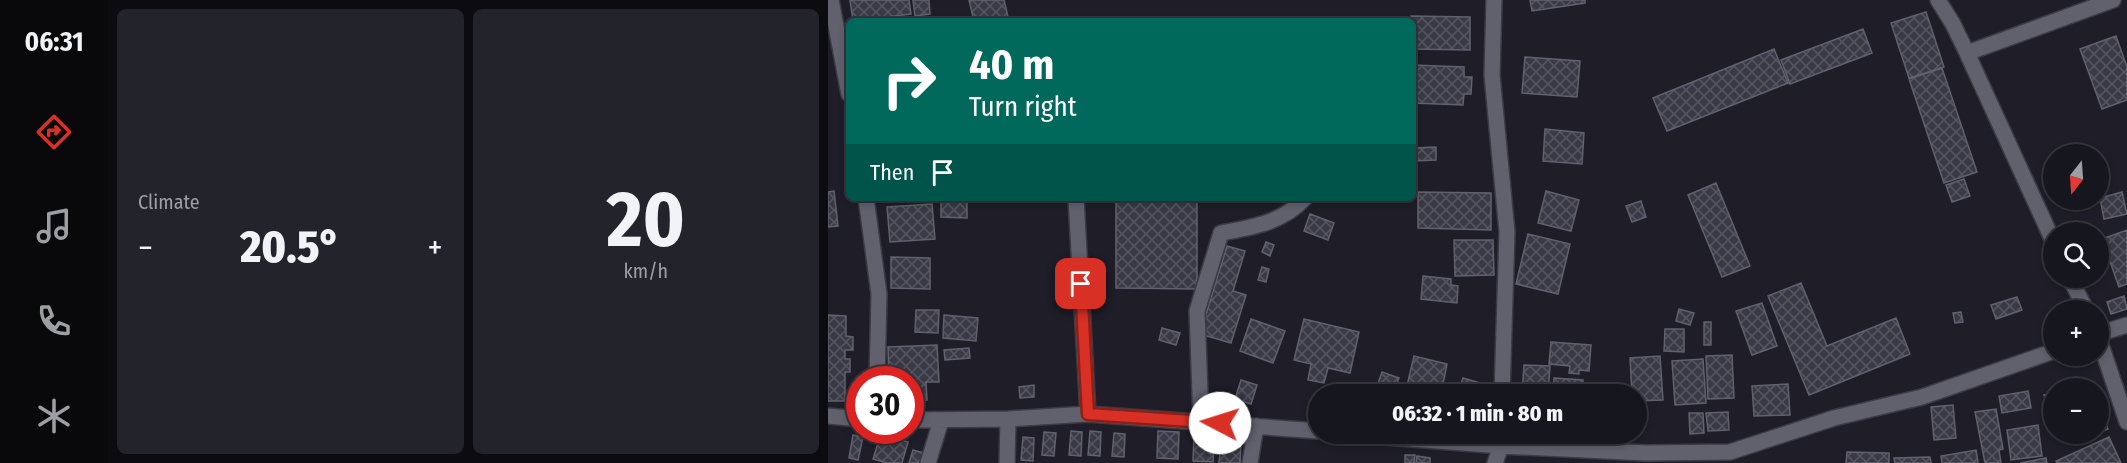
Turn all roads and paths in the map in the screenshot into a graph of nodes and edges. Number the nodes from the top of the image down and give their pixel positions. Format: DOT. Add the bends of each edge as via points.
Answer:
graph roads {
  1 [pos="831,0"];
  2 [pos="1494,0"];
  3 [pos="1938,0"];
  4 [pos="2114,0"];
  5 [pos="1967,53"];
  6 [pos="846,78"];
  7 [pos="866,201"];
  8 [pos="1076,201"];
  9 [pos="1302,201"];
  10 [pos="2044,222"];
  11 [pos="2127,325"];
  12 [pos="2109,331"];
  13 [pos="2043,355"];
  14 [pos="877,366"];
  15 [pos="2108,366"];
  16 [pos="1502,384"];
  17 [pos="1088,414"];
  18 [pos="828,416"];
  19 [pos="846,417"];
  20 [pos="1008,419"];
  21 [pos="924,420"];
  22 [pos="941,421"];
  23 [pos="1201,421"];
  24 [pos="2127,422"];
  25 [pos="1256,426"];
  26 [pos="1308,430"];
  27 [pos="1500,444"];
  28 [pos="1533,444"];
  29 [pos="1646,458"];
  30 [pos="928,463"];
  31 [pos="1007,463"];
  32 [pos="1250,463"];
  33 [pos="1495,463"];
  1 -- 6 [label="street"];
  2 -- 16 [label="street" via="1492,75 1507,232"];
  3 -- 5 [label="street"];
  4 -- 5 [label="street"];
  5 -- 10 [label="street"];
  7 -- 14 [label="street" via="879,294"];
  8 -- 17 [label="street"];
  9 -- 23 [label="street" via="1268,224 1221,233 1197,311"];
  11 -- 12 [label="street"];
  13 -- 29 [label="street" via="1922,398 1834,418 1730,452"];
  15 -- 24 [label="street"];
  17 -- 20 [label="street"];
  17 -- 23 [label="street"];
  18 -- 19 [label="street"];
  20 -- 22 [label="street"];
  20 -- 31 [label="street"];
  21 -- 22 [label="street"];
  22 -- 30 [label="street"];
  23 -- 25 [label="street"];
  25 -- 26 [label="street"];
  25 -- 32 [label="street"];
  27 -- 33 [label="street"];
  28 -- 29 [label="street"];
}
